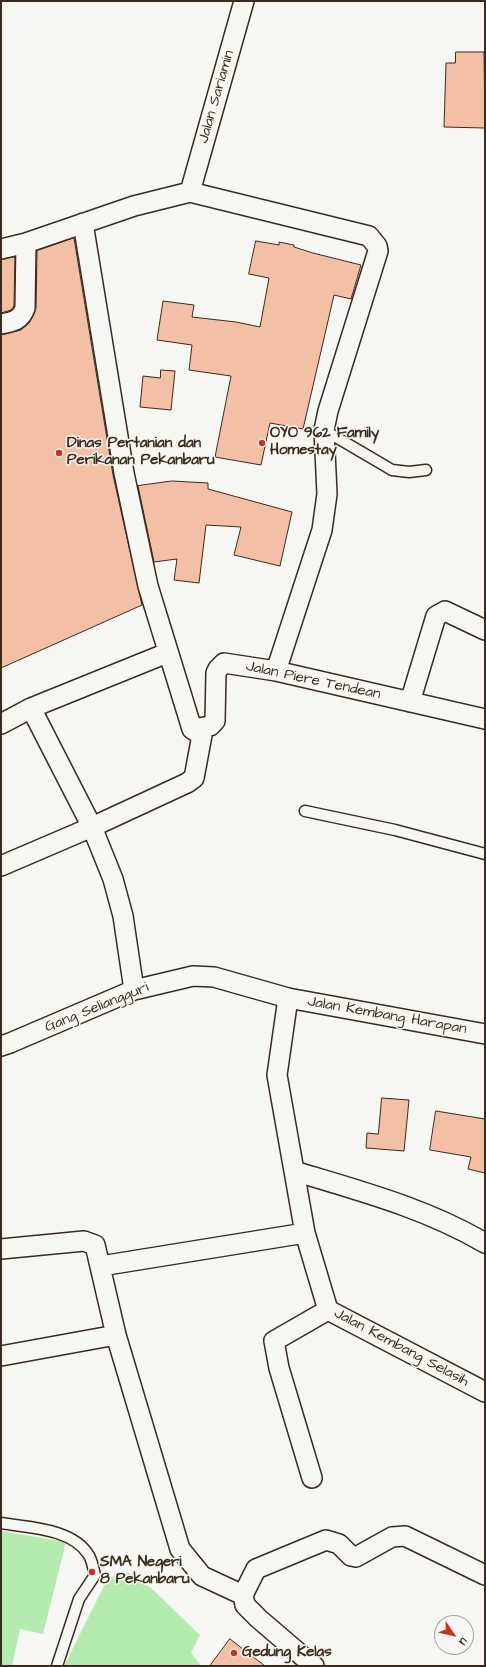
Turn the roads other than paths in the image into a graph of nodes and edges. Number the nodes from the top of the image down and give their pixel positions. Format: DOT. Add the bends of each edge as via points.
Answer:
graph roads {
  1 [pos="244,1"];
  2 [pos="190,192"];
  3 [pos="83,223"];
  4 [pos="26,243"];
  5 [pos="1,249"];
  6 [pos="1,324"];
  7 [pos="324,430"];
  8 [pos="426,470"];
  9 [pos="485,630"];
  10 [pos="167,653"];
  11 [pos="276,671"];
  12 [pos="410,702"];
  13 [pos="31,708"];
  14 [pos="485,719"];
  15 [pos="1,724"];
  16 [pos="192,728"];
  17 [pos="305,811"];
  18 [pos="92,827"];
  19 [pos="485,854"];
  20 [pos="1,866"];
  21 [pos="134,990"];
  22 [pos="288,998"];
  23 [pos="485,1034"];
  24 [pos="1,1046"];
  25 [pos="294,1171"];
  26 [pos="305,1233"];
  27 [pos="485,1243"];
  28 [pos="1,1250"];
  29 [pos="100,1266"];
  30 [pos="328,1310"];
  31 [pos="116,1335"];
  32 [pos="1,1356"];
  33 [pos="485,1392"];
  34 [pos="312,1478"];
  35 [pos="1,1523"];
  36 [pos="485,1575"];
  37 [pos="242,1595"];
  38 [pos="57,1666"];
  39 [pos="314,1666"];
  1 -- 2 [label="street, Jalan Sariamin"];
  2 -- 3 [label="street" via="134,206"];
  2 -- 7 [label="street" via="369,236 378,246"];
  3 -- 4 [label="street"];
  3 -- 10 [label="street" via="124,473 148,586"];
  4 -- 5 [label="street"];
  4 -- 6 [label="street" via="23,315 18,320"];
  7 -- 8 [label="lane" via="392,470"];
  7 -- 11 [label="street" via="327,494 322,530"];
  9 -- 12 [label="street" via="445,611 436,616"];
  10 -- 13 [label="street"];
  10 -- 16 [label="street"];
  11 -- 12 [label="street, Jalan Piere Tendean"];
  11 -- 16 [label="street, Jalan Piere Tendean" via="228,663 221,665 216,673 215,721 210,726"];
  12 -- 14 [label="street, Jalan Piere Tendean"];
  13 -- 15 [label="street"];
  13 -- 18 [label="street"];
  16 -- 18 [label="street" via="202,735 194,778"];
  17 -- 19 [label="lane" via="395,830"];
  18 -- 20 [label="street"];
  18 -- 21 [label="street" via="114,879 123,916"];
  21 -- 22 [label="street, Gang Seliangguri" via="193,976 214,977"];
  21 -- 24 [label="street, Gang Seliangguri"];
  22 -- 23 [label="street, Jalan Kembang Harapan"];
  22 -- 25 [label="street" via="277,1075"];
  25 -- 26 [label="street"];
  25 -- 27 [label="street" via="406,1205 456,1226"];
  26 -- 29 [label="street"];
  26 -- 30 [label="street"];
  28 -- 29 [label="street" via="84,1241 95,1245"];
  29 -- 31 [label="street"];
  30 -- 33 [label="street, Jalan Kembang Selasih"];
  30 -- 34 [label="street, Jalan Kembang Selasih" via="274,1341 279,1368"];
  31 -- 32 [label="street"];
  31 -- 37 [label="street" via="180,1549 202,1576"];
  35 -- 38 [label="lane" via="53,1532 75,1540 89,1554 94,1574 79,1599"];
  36 -- 37 [label="street" via="405,1536 392,1537 356,1557 351,1556 339,1544 326,1540 256,1569"];
  37 -- 39 [label="street" via="246,1605 259,1619"];
}
